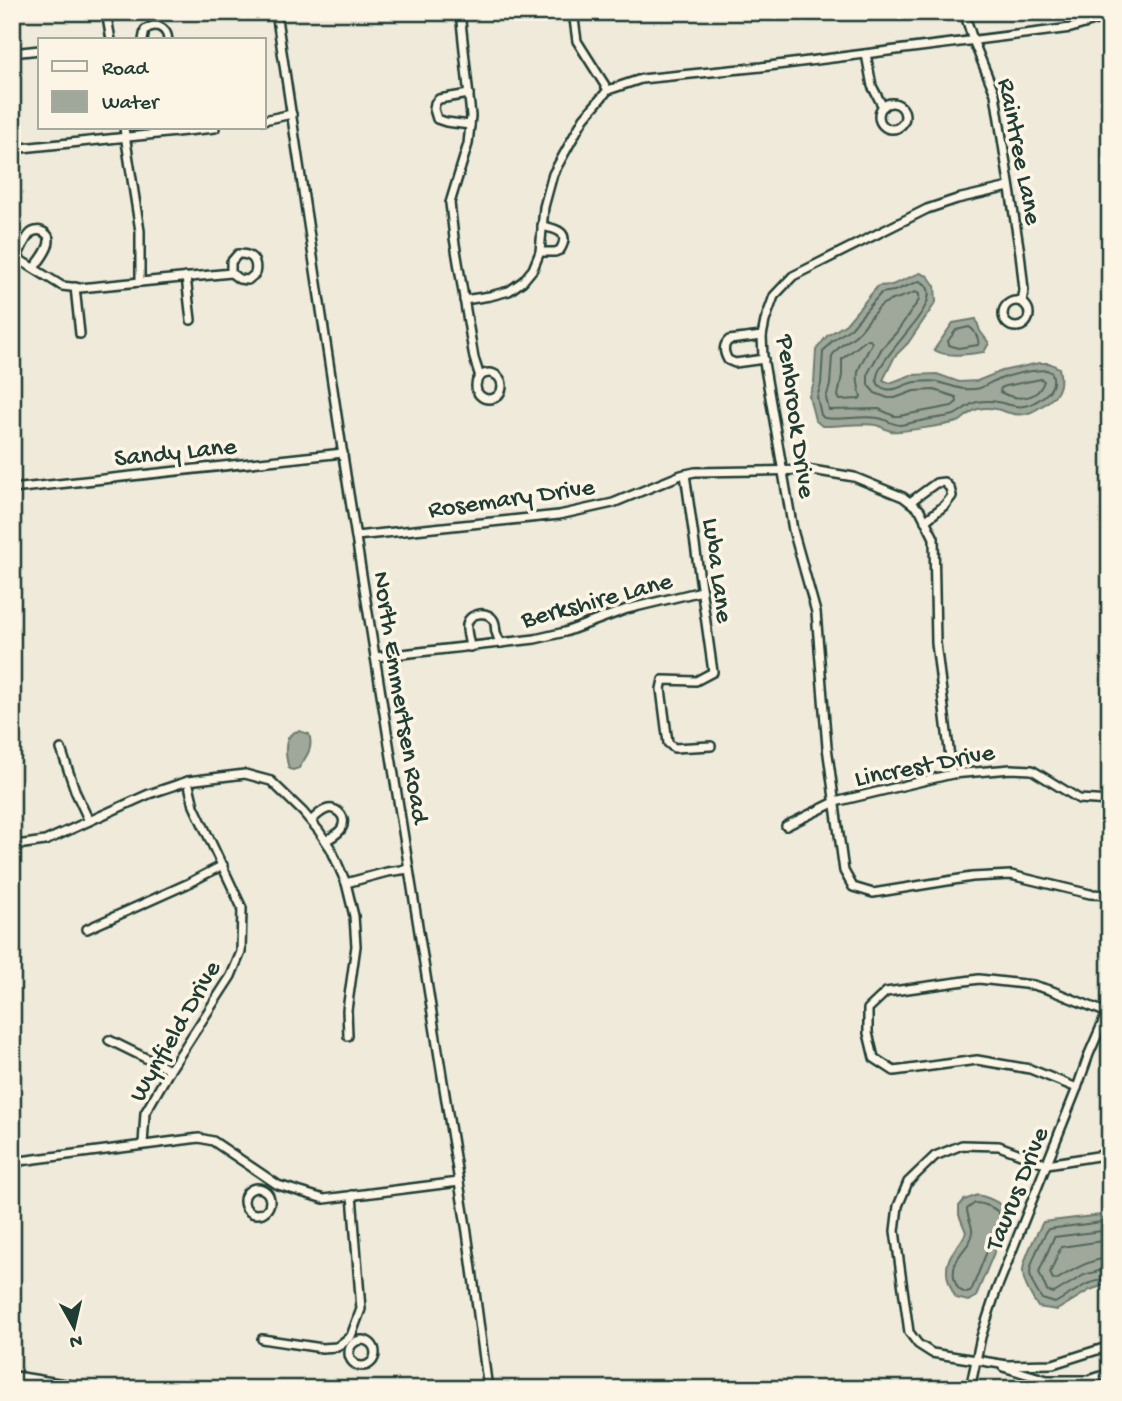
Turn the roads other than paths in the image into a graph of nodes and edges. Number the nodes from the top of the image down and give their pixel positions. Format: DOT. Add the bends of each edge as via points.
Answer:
graph roads {
  1 [pos="106,12"];
  2 [pos="276,12"];
  3 [pos="460,12"];
  4 [pos="573,12"];
  5 [pos="964,12"];
  6 [pos="1110,14"];
  7 [pos="111,38"];
  8 [pos="143,38"];
  9 [pos="168,38"];
  10 [pos="973,40"];
  11 [pos="38,50"];
  12 [pos="12,53"];
  13 [pos="866,54"];
  14 [pos="608,90"];
  15 [pos="469,94"];
  16 [pos="883,107"];
  17 [pos="292,114"];
  18 [pos="266,120"];
  19 [pos="470,125"];
  20 [pos="124,130"];
  21 [pos="195,130"];
  22 [pos="126,137"];
  23 [pos="12,149"];
  24 [pos="1009,187"];
  25 [pos="542,226"];
  26 [pos="540,252"];
  27 [pos="15,256"];
  28 [pos="34,268"];
  29 [pos="231,273"];
  30 [pos="186,277"];
  31 [pos="140,282"];
  32 [pos="75,287"];
  33 [pos="464,300"];
  34 [pos="1022,302"];
  35 [pos="191,320"];
  36 [pos="80,334"];
  37 [pos="762,336"];
  38 [pos="764,359"];
  39 [pos="480,377"];
  40 [pos="343,453"];
  41 [pos="782,470"];
  42 [pos="685,474"];
  43 [pos="12,489"];
  44 [pos="911,502"];
  45 [pos="925,521"];
  46 [pos="356,536"];
  47 [pos="702,591"];
  48 [pos="501,643"];
  49 [pos="470,647"];
  50 [pos="376,657"];
  51 [pos="711,746"];
  52 [pos="61,750"];
  53 [pos="952,774"];
  54 [pos="188,781"];
  55 [pos="1109,801"];
  56 [pos="835,802"];
  57 [pos="1110,814"];
  58 [pos="89,821"];
  59 [pos="311,821"];
  60 [pos="786,825"];
  61 [pos="326,841"];
  62 [pos="18,845"];
  63 [pos="223,865"];
  64 [pos="409,869"];
  65 [pos="346,883"];
  66 [pos="1110,895"];
  67 [pos="88,929"];
  68 [pos="1109,1011"];
  69 [pos="348,1036"];
  70 [pos="109,1040"];
  71 [pos="170,1070"];
  72 [pos="1077,1088"];
  73 [pos="143,1144"];
  74 [pos="1110,1154"];
  75 [pos="12,1162"];
  76 [pos="1047,1164"];
  77 [pos="271,1181"];
  78 [pos="459,1182"];
  79 [pos="266,1191"];
  80 [pos="352,1195"];
  81 [pos="262,1339"];
  82 [pos="1110,1346"];
  83 [pos="976,1360"];
  84 [pos="1110,1373"];
  85 [pos="12,1377"];
  86 [pos="86,1389"];
  87 [pos="488,1389"];
  88 [pos="970,1389"];
  1 -- 7 [label="street"];
  2 -- 17 [label="street, North Emmertsen Road"];
  3 -- 15 [label="street"];
  4 -- 14 [label="street" via="577,41"];
  5 -- 10 [label="street, Raintree Lane"];
  6 -- 10 [label="street" via="1071,28"];
  8 -- 9 [label="street" via="152,26 163,29"];
  10 -- 13 [label="street"];
  10 -- 24 [label="street, Raintree Lane" via="995,94"];
  11 -- 12 [label="street"];
  13 -- 14 [label="street" via="641,79"];
  13 -- 16 [label="street" via="872,86"];
  14 -- 25 [label="street" via="584,118 553,174"];
  15 -- 19 [label="street"];
  15 -- 19 [label="street" via="439,99 434,109 437,119"];
  17 -- 18 [label="street"];
  17 -- 40 [label="street, North Emmertsen Road"];
  19 -- 33 [label="street" via="450,203"];
  20 -- 22 [label="street"];
  21 -- 22 [label="street"];
  22 -- 23 [label="street"];
  22 -- 31 [label="street" via="140,231"];
  24 -- 34 [label="street, Raintree Lane"];
  24 -- 37 [label="street, Penbrook Drive" via="927,209 793,276 774,296"];
  25 -- 26 [label="street"];
  25 -- 26 [label="street" via="557,229 564,239 560,250"];
  26 -- 33 [label="street" via="533,269 509,291"];
  27 -- 28 [label="street"];
  27 -- 28 [label="street" via="29,234 41,230 49,237 47,249"];
  28 -- 32 [label="street" via="62,286"];
  29 -- 30 [label="street"];
  30 -- 31 [label="street"];
  30 -- 35 [label="street"];
  31 -- 32 [label="street"];
  32 -- 36 [label="street"];
  33 -- 39 [label="street"];
  37 -- 38 [label="street, Penbrook Drive"];
  37 -- 38 [label="street" via="729,341 724,351 735,363"];
  38 -- 41 [label="street, Penbrook Drive"];
  40 -- 43 [label="street, Sandy Lane"];
  40 -- 46 [label="street, North Emmertsen Road"];
  41 -- 42 [label="street, Rosemary Drive"];
  41 -- 44 [label="street, Rosemary Drive" via="854,477"];
  41 -- 56 [label="street, Penbrook Drive" via="793,530 817,612"];
  42 -- 46 [label="street, Rosemary Drive" via="613,503 559,515"];
  42 -- 47 [label="street, Luba Lane"];
  44 -- 45 [label="street, Rosemary Drive"];
  44 -- 45 [label="street" via="936,483 944,482 950,488 952,496"];
  45 -- 53 [label="street, Rosemary Drive" via="934,538 936,643"];
  46 -- 50 [label="street, North Emmertsen Road"];
  47 -- 48 [label="street, Berkshire Lane" via="627,609 565,632"];
  47 -- 51 [label="street, Luba Lane" via="713,673 696,681 663,680 662,689 668,743 674,748"];
  48 -- 49 [label="street, Berkshire Lane"];
  48 -- 49 [label="street" via="495,622 481,613 468,621"];
  49 -- 50 [label="street, Berkshire Lane"];
  50 -- 64 [label="street, North Emmertsen Road"];
  52 -- 58 [label="street"];
  53 -- 55 [label="street, Lincrest Drive" via="1032,770 1079,799"];
  53 -- 56 [label="street, Lincrest Drive"];
  54 -- 58 [label="street"];
  54 -- 59 [label="street" via="249,774 271,781"];
  54 -- 63 [label="street, Wynfield Drive" via="194,806"];
  55 -- 57 [label="street"];
  56 -- 60 [label="street, Lincrest Drive"];
  56 -- 66 [label="street, Penbrook Drive" via="844,871 853,887 873,893 1011,875"];
  58 -- 62 [label="street" via="45,841"];
  59 -- 61 [label="street"];
  59 -- 61 [label="street" via="327,808 334,808 343,818 341,830"];
  61 -- 65 [label="street"];
  63 -- 67 [label="street"];
  63 -- 71 [label="street, Wynfield Drive" via="242,908 241,952 231,976"];
  64 -- 65 [label="street"];
  64 -- 78 [label="street, North Emmertsen Road"];
  65 -- 69 [label="street" via="356,946"];
  68 -- 72 [label="street, Taurus Drive"];
  68 -- 72 [label="street" via="1033,985 979,979 886,992 868,1009 874,1058 894,1071 977,1060 1030,1069"];
  70 -- 71 [label="street"];
  71 -- 73 [label="street, Wynfield Drive" via="145,1113"];
  72 -- 76 [label="street, Taurus Drive"];
  73 -- 75 [label="street"];
  73 -- 77 [label="street" via="199,1138 213,1141"];
  74 -- 76 [label="street"];
  76 -- 83 [label="street, Taurus Drive" via="996,1291"];
  76 -- 83 [label="street" via="999,1146 962,1145 935,1156 908,1182 898,1206 895,1231 909,1332 932,1353"];
  77 -- 79 [label="street"];
  77 -- 80 [label="street" via="324,1199"];
  78 -- 80 [label="street"];
  78 -- 87 [label="street, North Emmertsen Road"];
  80 -- 81 [label="street" via="361,1309 351,1341 322,1348"];
  82 -- 83 [label="street" via="1053,1364"];
  83 -- 84 [label="street" via="1047,1380 1089,1380"];
  83 -- 88 [label="street, Taurus Drive"];
  85 -- 86 [label="main road"];
}
